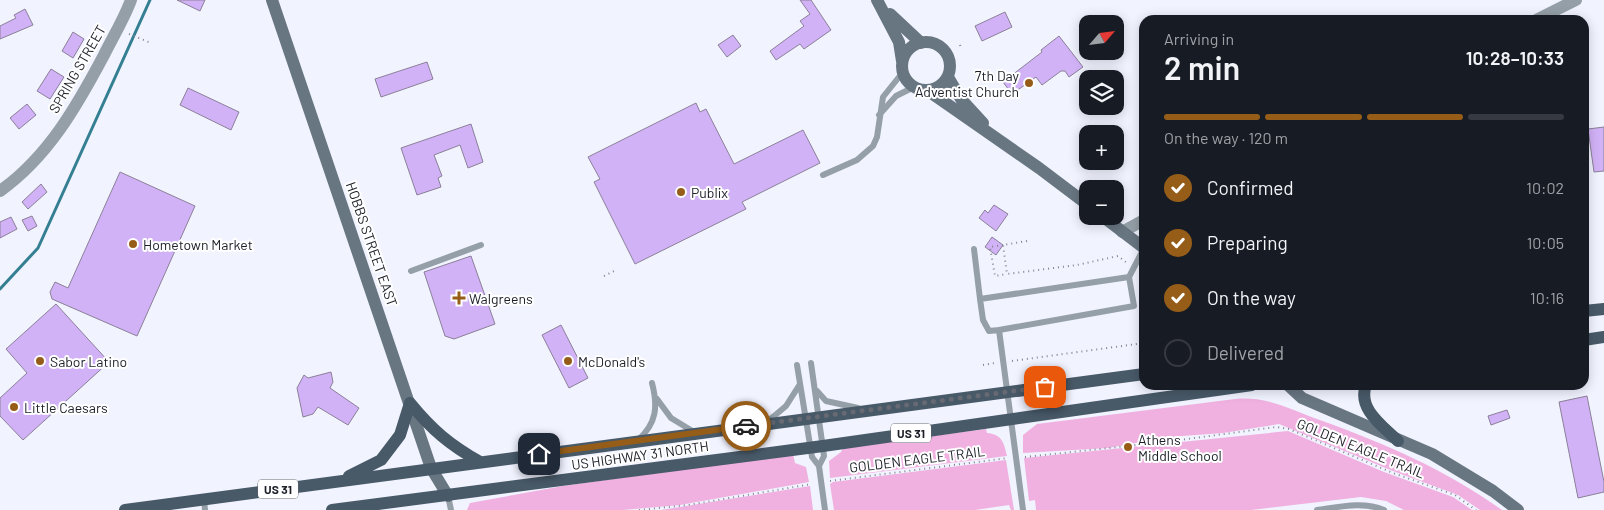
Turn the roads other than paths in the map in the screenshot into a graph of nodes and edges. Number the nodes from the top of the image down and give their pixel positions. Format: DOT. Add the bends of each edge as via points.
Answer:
graph roads {
  1 [pos="131,0"];
  2 [pos="272,0"];
  3 [pos="878,0"];
  4 [pos="1576,0"];
  5 [pos="1546,15"];
  6 [pos="921,43"];
  7 [pos="902,68"];
  8 [pos="948,77"];
  9 [pos="914,87"];
  10 [pos="927,90"];
  11 [pos="878,116"];
  12 [pos="989,132"];
  13 [pos="823,175"];
  14 [pos="0,191"];
  15 [pos="1079,198"];
  16 [pos="1139,223"];
  17 [pos="1113,225"];
  18 [pos="1122,232"];
  19 [pos="1139,244"];
  20 [pos="481,245"];
  21 [pos="974,249"];
  22 [pos="1139,258"];
  23 [pos="411,271"];
  24 [pos="1129,278"];
  25 [pos="980,299"];
  26 [pos="1604,308"];
  27 [pos="1589,310"];
  28 [pos="999,330"];
  29 [pos="1604,337"];
  30 [pos="1589,339"];
  31 [pos="811,362"];
  32 [pos="797,365"];
  33 [pos="1139,375"];
  34 [pos="652,383"];
  35 [pos="800,384"];
  36 [pos="815,388"];
  37 [pos="1217,390"];
  38 [pos="1293,390"];
  39 [pos="1365,390"];
  40 [pos="1008,391"];
  41 [pos="655,394"];
  42 [pos="410,403"];
  43 [pos="867,410"];
  44 [pos="819,416"];
  45 [pos="806,418"];
  46 [pos="1011,419"];
  47 [pos="764,423"];
  48 [pos="695,433"];
  49 [pos="637,441"];
  50 [pos="1398,441"];
  51 [pos="817,446"];
  52 [pos="480,462"];
  53 [pos="819,466"];
  54 [pos="431,468"];
  55 [pos="340,481"];
  56 [pos="448,496"];
  57 [pos="204,505"];
  58 [pos="126,510"];
  59 [pos="332,510"];
  60 [pos="451,510"];
  61 [pos="825,510"];
  62 [pos="1023,510"];
  63 [pos="1317,510"];
  64 [pos="1383,510"];
  65 [pos="1518,510"];
  1 -- 14 [label="street, SPRING STREET" via="82,96 41,155"];
  2 -- 42 [label="main road, HOBBS STREET EAST"];
  3 -- 6 [label="main road"];
  3 -- 7 [label="main road" via="900,42"];
  4 -- 5 [label="street"];
  6 -- 7 [label="main road" via="908,50"];
  6 -- 8 [label="main road" via="934,44 945,52 950,64"];
  7 -- 9 [label="main road"];
  7 -- 11 [label="lane" via="883,97"];
  8 -- 10 [label="main road" via="939,87"];
  8 -- 12 [label="main road" via="961,100"];
  9 -- 10 [label="main road"];
  9 -- 11 [label="lane" via="896,96"];
  10 -- 12 [label="main road"];
  11 -- 13 [label="lane" via="877,136 866,154"];
  12 -- 15 [label="main road"];
  16 -- 18 [label="street"];
  17 -- 18 [label="main road"];
  18 -- 19 [label="main road"];
  20 -- 23 [label="lane"];
  21 -- 25 [label="lane"];
  22 -- 24 [label="lane"];
  24 -- 25 [label="lane"];
  24 -- 28 [label="lane" via="1135,302 1131,308"];
  25 -- 28 [label="lane" via="984,325 989,331"];
  26 -- 27 [label="main road"];
  28 -- 40 [label="lane"];
  29 -- 30 [label="main road"];
  31 -- 36 [label="lane"];
  32 -- 35 [label="lane"];
  33 -- 40 [label="main road, US HIGHWAY 31 NORTH / US 31"];
  34 -- 41 [label="lane"];
  35 -- 45 [label="lane"];
  35 -- 47 [label="lane" via="786,406"];
  36 -- 43 [label="lane" via="826,402"];
  36 -- 44 [label="lane"];
  37 -- 46 [label="main road, US HIGHWAY 31 NORTH / US 31"];
  38 -- 50 [label="main road" via="1302,398"];
  39 -- 50 [label="main road" via="1369,412"];
  40 -- 43 [label="main road, US HIGHWAY 31 NORTH / US 31"];
  40 -- 46 [label="lane"];
  41 -- 48 [label="lane" via="671,418"];
  41 -- 49 [label="lane" via="654,420"];
  42 -- 52 [label="main road" via="432,430"];
  42 -- 54 [label="main road, HOBBS STREET EAST"];
  42 -- 55 [label="main road" via="400,436 381,460"];
  43 -- 44 [label="main road, US HIGHWAY 31 NORTH / US 31"];
  44 -- 45 [label="main road, US HIGHWAY 31 NORTH / US 31"];
  44 -- 51 [label="lane"];
  45 -- 47 [label="main road, US HIGHWAY 31 NORTH / US 31"];
  45 -- 51 [label="lane"];
  46 -- 51 [label="main road, US HIGHWAY 31 NORTH / US 31"];
  46 -- 62 [label="lane"];
  47 -- 48 [label="main road, US HIGHWAY 31 NORTH / US 31"];
  48 -- 49 [label="main road, US HIGHWAY 31 NORTH / US 31"];
  49 -- 52 [label="main road, US HIGHWAY 31 NORTH / US 31"];
  50 -- 65 [label="main road" via="1432,454"];
  51 -- 53 [label="lane" via="824,456"];
  51 -- 53 [label="lane" via="812,457"];
  51 -- 56 [label="main road, US HIGHWAY 31 NORTH / US 31"];
  52 -- 54 [label="main road, US HIGHWAY 31 NORTH / US 31"];
  53 -- 61 [label="lane"];
  54 -- 55 [label="main road, US 31"];
  54 -- 56 [label="main road, HOBBS STREET EAST"];
  55 -- 57 [label="main road, US 31"];
  56 -- 59 [label="main road, US 31"];
  56 -- 60 [label="lane"];
  57 -- 58 [label="main road, US 31"];
  63 -- 64 [label="lane" via="1361,505"];
}
